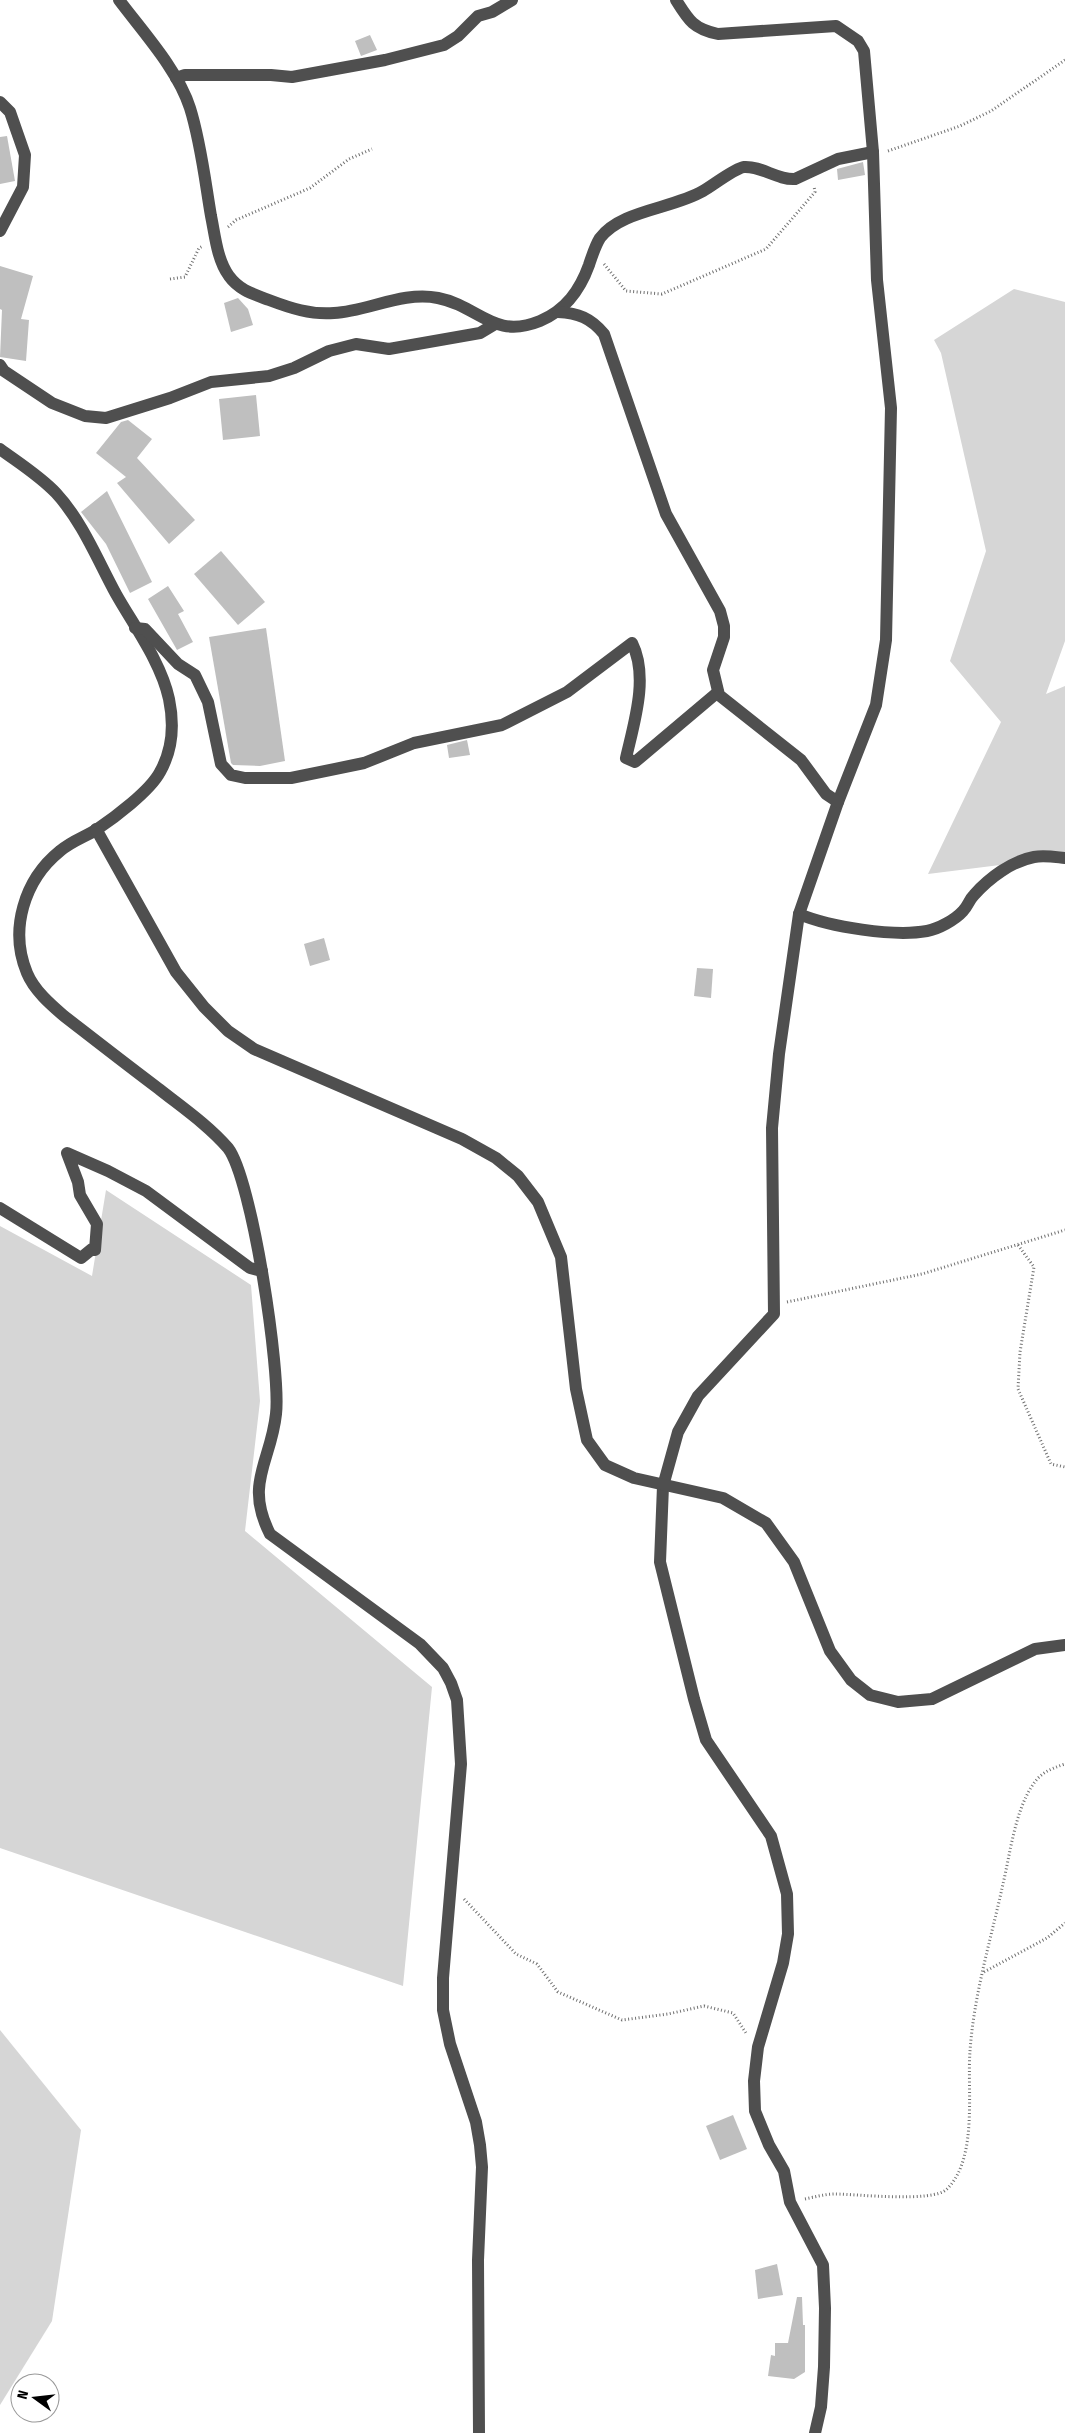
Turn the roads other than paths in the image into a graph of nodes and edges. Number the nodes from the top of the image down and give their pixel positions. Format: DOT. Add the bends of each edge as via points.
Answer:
graph roads {
  1 [pos="119,0"];
  2 [pos="512,0"];
  3 [pos="676,0"];
  4 [pos="176,78"];
  5 [pos="0,102"];
  6 [pos="873,152"];
  7 [pos="0,231"];
  8 [pos="558,312"];
  9 [pos="495,324"];
  10 [pos="0,365"];
  11 [pos="0,449"];
  12 [pos="135,628"];
  13 [pos="718,692"];
  14 [pos="838,802"];
  15 [pos="96,829"];
  16 [pos="1065,858"];
  17 [pos="799,914"];
  18 [pos="0,1208"];
  19 [pos="262,1271"];
  20 [pos="663,1486"];
  21 [pos="1065,1645"];
  22 [pos="479,2433"];
  23 [pos="815,2433"];
  1 -- 4 [label="street"];
  2 -- 4 [label="street" via="478,16 444,45 385,60 292,77 185,75"];
  3 -- 6 [label="street" via="688,20 701,30 718,34 836,26 850,34 864,51"];
  4 -- 9 [label="street" via="190,108 215,240 224,267 241,289 288,307 335,313 425,296 458,304"];
  5 -- 7 [label="street" via="10,112 25,155 23,188"];
  6 -- 8 [label="street" via="838,159 787,180 763,169 742,167 687,199 622,220 608,228 598,241 581,287"];
  6 -- 14 [label="street" via="877,280 891,408 886,640 876,705"];
  8 -- 9 [label="street" via="524,326 507,328"];
  8 -- 13 [label="street" via="584,316 604,334 666,514 720,611 724,637 713,670"];
  9 -- 10 [label="street" via="480,333 389,350 356,344 329,351 270,376 211,382 106,418 85,416 52,403"];
  11 -- 12 [label="street" via="42,479 70,509"];
  12 -- 13 [label="street" via="145,630 178,664 195,675 208,702 221,764 231,775 246,778 291,778 364,763 414,744 502,724 567,692 632,643 638,655 638,701 626,758 635,762"];
  12 -- 15 [label="street" via="156,664 168,697 173,728 160,773 145,790"];
  13 -- 14 [label="street" via="729,705 801,760 826,794"];
  14 -- 17 [label="street"];
  15 -- 19 [label="street" via="60,850 37,874 23,902 19,949 27,975 42,996 64,1016 209,1127 230,1150 240,1176"];
  15 -- 20 [label="street" via="176,972 228,1031 254,1049 462,1139 496,1158 518,1176 538,1202 561,1258 576,1389 587,1440 605,1465"];
  16 -- 17 [label="street" via="1035,857 1006,868 973,895 963,911 929,931 905,933 845,926"];
  17 -- 20 [label="street" via="772,1128 774,1314 698,1396 678,1432"];
  18 -- 19 [label="street" via="81,1258 95,1250 97,1224 80,1195 67,1153 146,1192 250,1268"];
  19 -- 22 [label="street" via="276,1375 276,1414 258,1486 262,1518 270,1534 420,1644 443,1668 457,1700 461,1764 443,2010 450,2044 476,2122 482,2167 478,2260"];
  20 -- 21 [label="street" via="723,1498 766,1523 794,1562 830,1651 851,1680 870,1695 898,1702 932,1699 1035,1649"];
  20 -- 23 [label="street" via="660,1562 706,1740 771,1836 787,1894 788,1934 758,2051 755,2110 784,2171 790,2202 823,2265 824,2367"];
}
